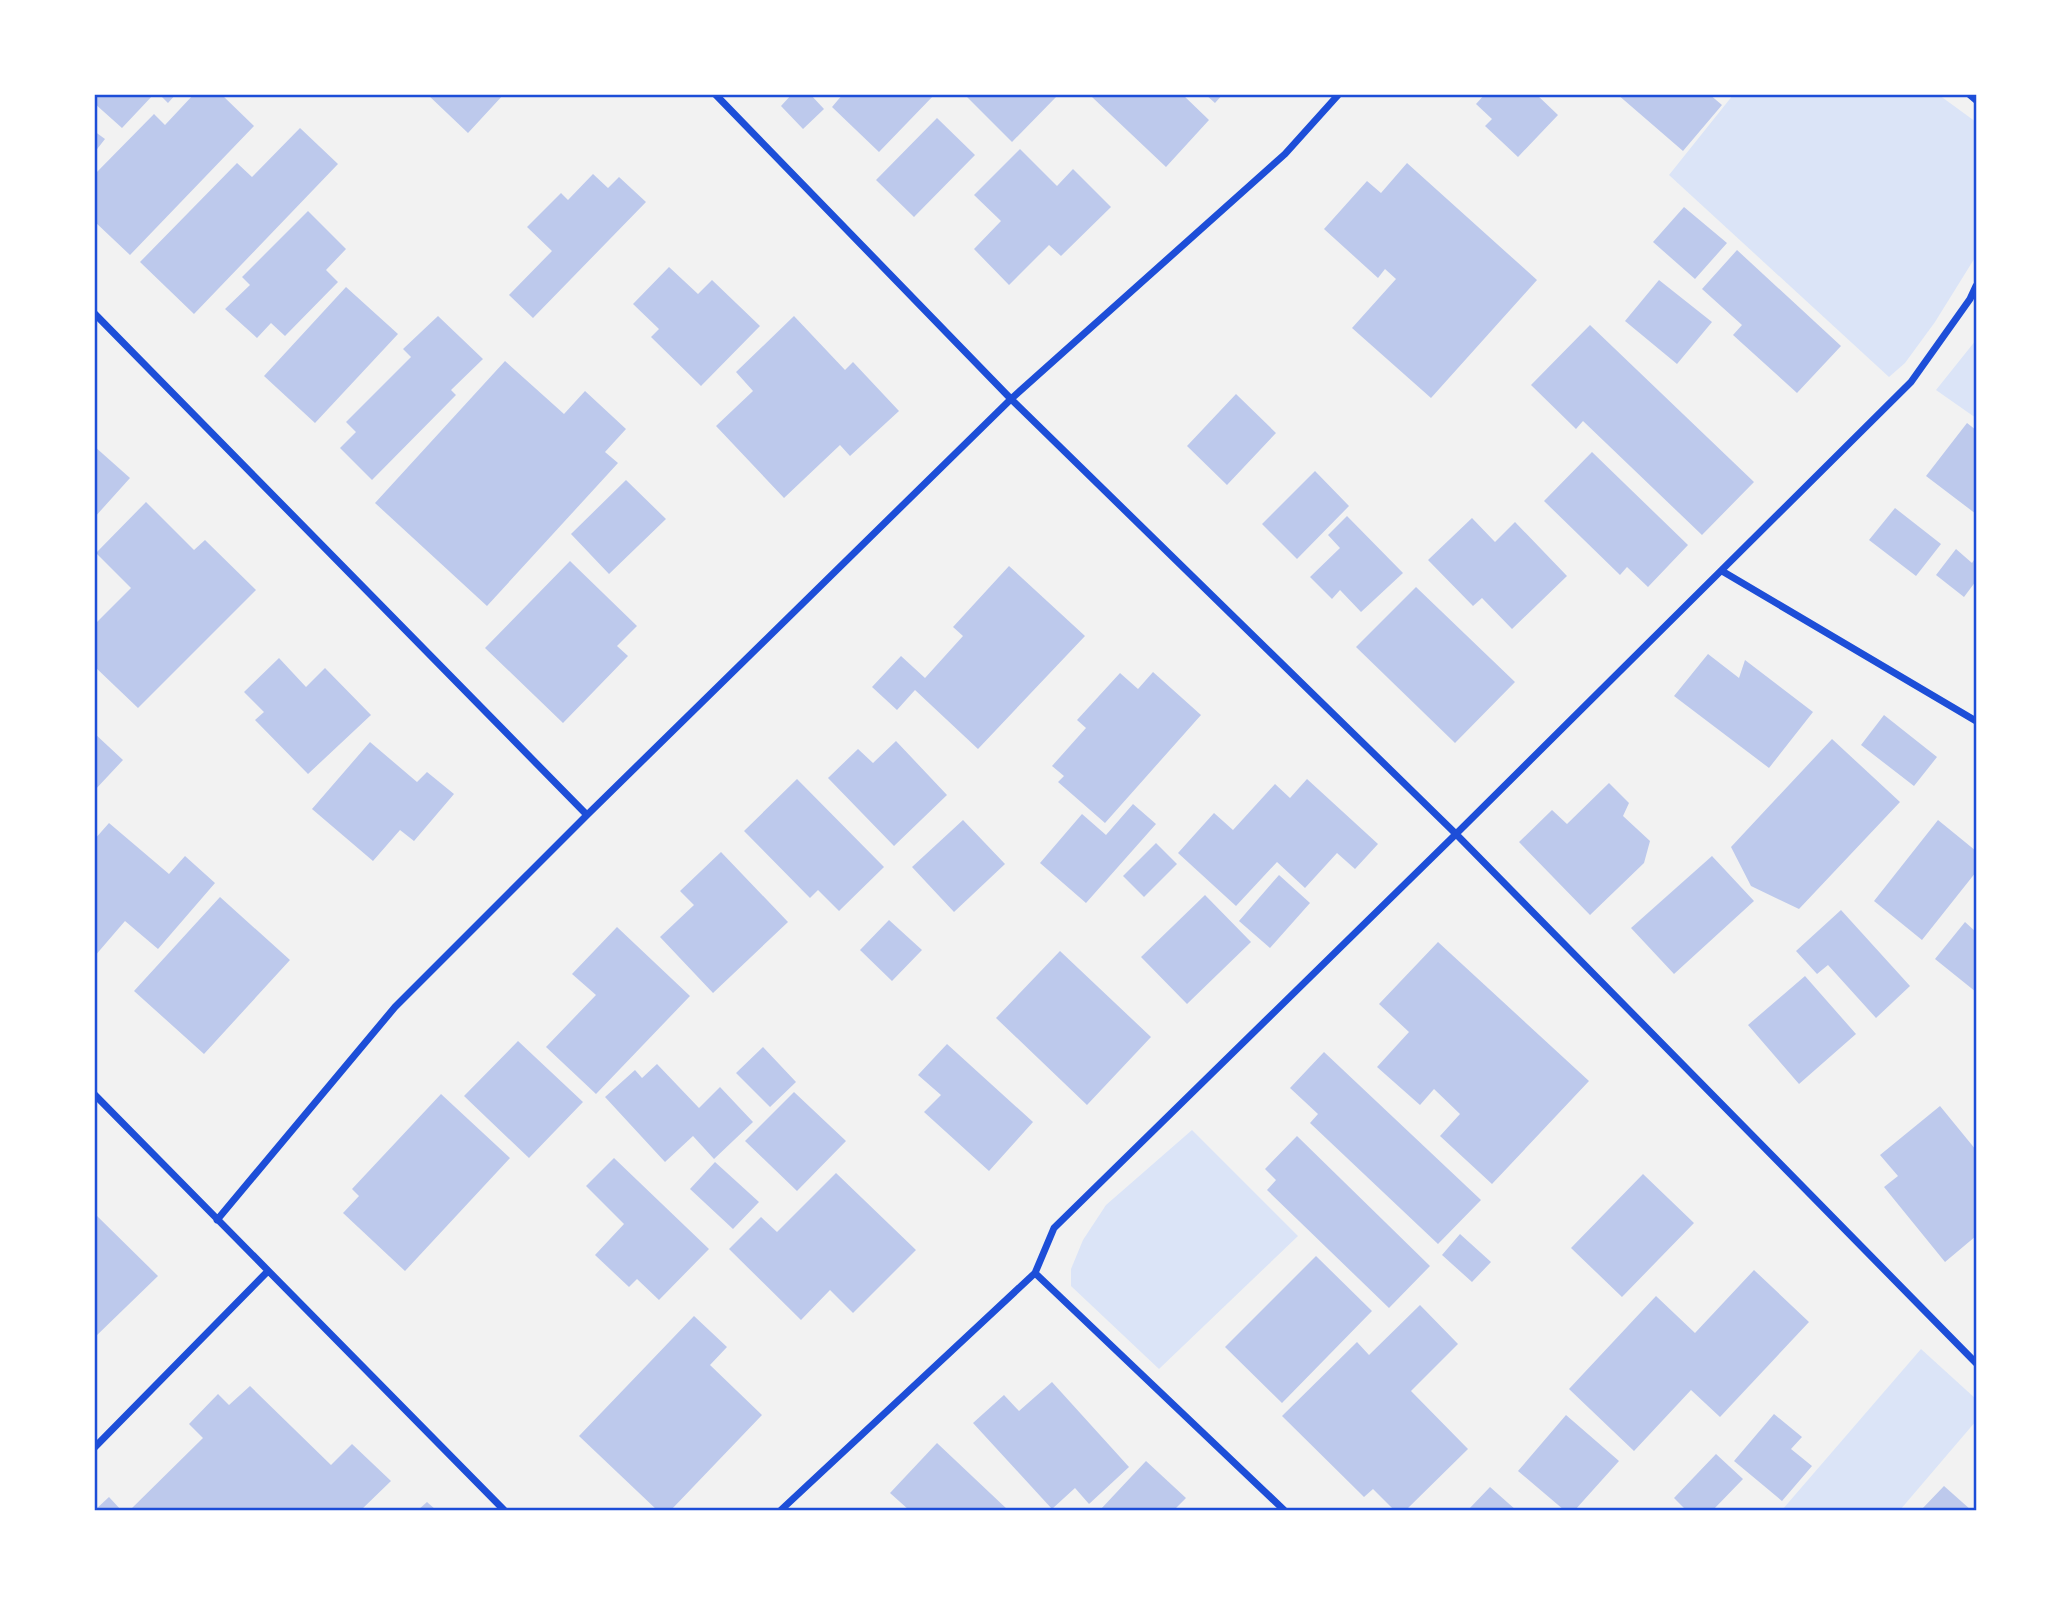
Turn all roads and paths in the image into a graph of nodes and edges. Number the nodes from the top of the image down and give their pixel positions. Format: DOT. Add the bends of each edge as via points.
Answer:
graph roads {
  1 [pos="715,94"];
  2 [pos="1339,94"];
  3 [pos="1969,94"];
  4 [pos="1976,100"];
  5 [pos="1976,286"];
  6 [pos="94,313"];
  7 [pos="1011,399"];
  8 [pos="1722,571"];
  9 [pos="1976,721"];
  10 [pos="587,815"];
  11 [pos="1456,834"];
  12 [pos="94,1094"];
  13 [pos="218,1220"];
  14 [pos="267,1272"];
  15 [pos="1035,1273"];
  16 [pos="1976,1363"];
  17 [pos="94,1448"];
  18 [pos="504,1510"];
  19 [pos="781,1510"];
  20 [pos="1284,1510"];
  1 -- 7 [label="street"];
  2 -- 7 [label="street" via="1285,154"];
  3 -- 4 [label="street"];
  5 -- 8 [label="street" via="1911,382"];
  6 -- 10 [label="street"];
  7 -- 10 [label="street"];
  7 -- 11 [label="street"];
  8 -- 9 [label="street"];
  8 -- 11 [label="street"];
  10 -- 13 [label="street" via="395,1007"];
  11 -- 15 [label="street" via="1054,1228"];
  11 -- 16 [label="street"];
  12 -- 13 [label="street"];
  13 -- 14 [label="street"];
  14 -- 17 [label="street"];
  14 -- 18 [label="street"];
  15 -- 19 [label="street"];
  15 -- 20 [label="street"];
}
